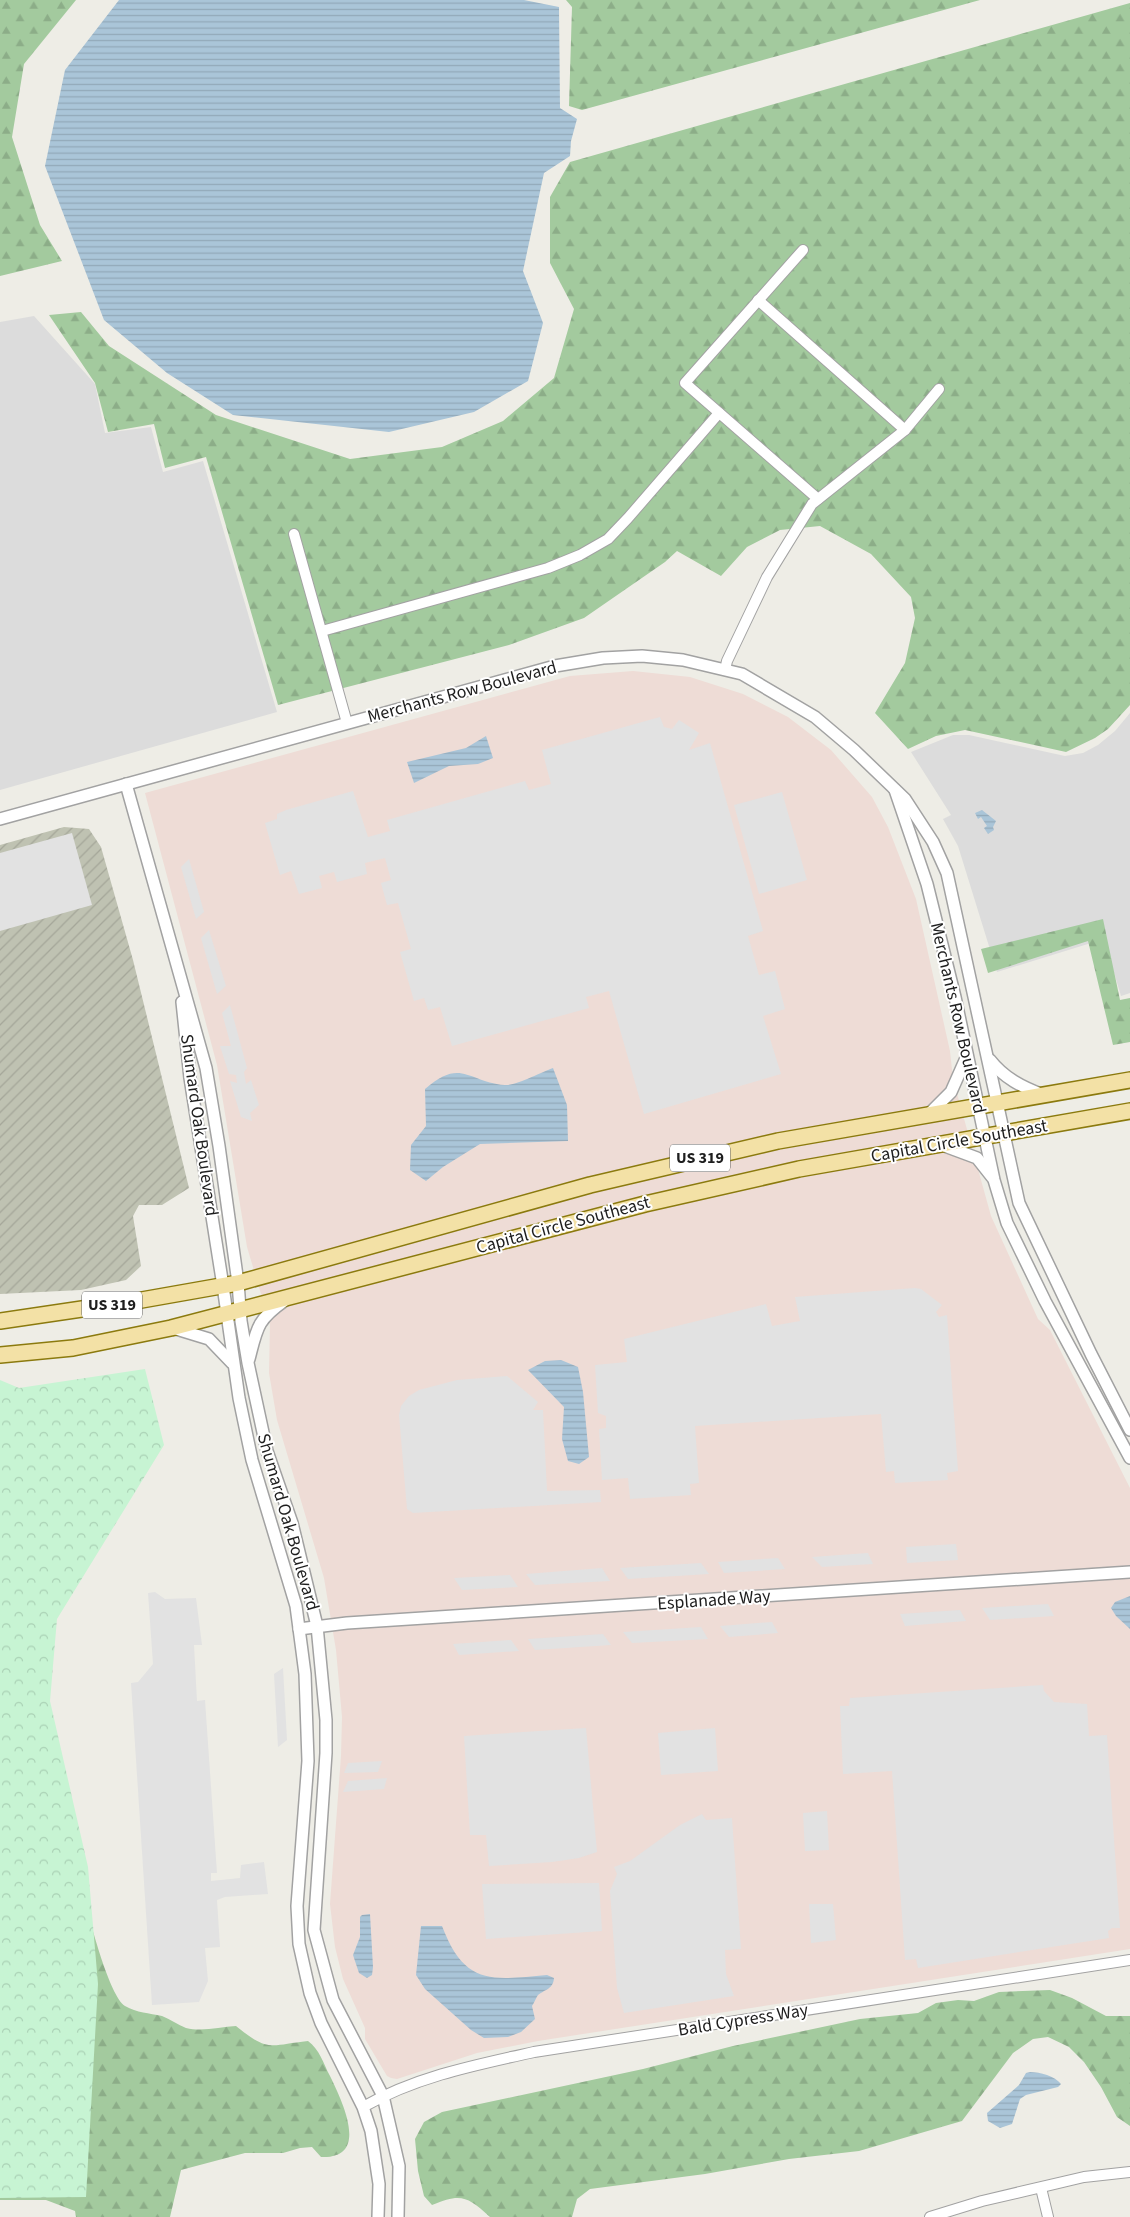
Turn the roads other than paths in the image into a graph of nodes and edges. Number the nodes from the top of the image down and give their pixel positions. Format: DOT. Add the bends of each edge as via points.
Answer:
graph roads {
  1 [pos="803,250"];
  2 [pos="758,300"];
  3 [pos="939,389"];
  4 [pos="719,413"];
  5 [pos="905,430"];
  6 [pos="818,499"];
  7 [pos="294,534"];
  8 [pos="322,631"];
  9 [pos="724,670"];
  10 [pos="347,723"];
  11 [pos="126,784"];
  12 [pos="895,790"];
  13 [pos="0,819"];
  14 [pos="178,968"];
  15 [pos="967,1056"];
  16 [pos="988,1058"];
  17 [pos="1130,1080"];
  18 [pos="1044,1095"];
  19 [pos="997,1103"];
  20 [pos="978,1106"];
  21 [pos="1130,1111"];
  22 [pos="929,1114"];
  23 [pos="1003,1133"];
  24 [pos="985,1136"];
  25 [pos="941,1145"];
  26 [pos="994,1180"];
  27 [pos="230,1285"];
  28 [pos="290,1297"];
  29 [pos="233,1310"];
  30 [pos="1070,1311"];
  31 [pos="1056,1319"];
  32 [pos="0,1322"];
  33 [pos="171,1328"];
  34 [pos="0,1355"];
  35 [pos="232,1363"];
  36 [pos="248,1363"];
  37 [pos="1130,1430"];
  38 [pos="1130,1458"];
  39 [pos="292,1523"];
  40 [pos="273,1530"];
  41 [pos="1130,1572"];
  42 [pos="317,1626"];
  43 [pos="299,1629"];
  44 [pos="1130,1960"];
  45 [pos="383,2096"];
  46 [pos="363,2107"];
  47 [pos="1130,2172"];
  48 [pos="1041,2188"];
  49 [pos="378,2217"];
  50 [pos="398,2217"];
  51 [pos="930,2217"];
  52 [pos="1048,2217"];
  1 -- 2 [label="street"];
  2 -- 4 [label="street" via="685,383"];
  2 -- 5 [label="street"];
  3 -- 5 [label="street"];
  4 -- 6 [label="street"];
  4 -- 8 [label="street" via="628,518 608,538 580,554 548,568"];
  5 -- 6 [label="street"];
  6 -- 9 [label="street" via="767,577"];
  7 -- 8 [label="street"];
  8 -- 10 [label="street"];
  9 -- 10 [label="street, Merchants Row Boulevard" via="683,660 642,656 603,658 509,677"];
  9 -- 12 [label="street, Merchants Row Boulevard" via="742,674 815,717"];
  10 -- 11 [label="street, Merchants Row Boulevard"];
  11 -- 13 [label="street, Merchants Row Boulevard"];
  11 -- 14 [label="street, Shumard Oak Boulevard"];
  12 -- 15 [label="street, Merchants Row Boulevard" via="927,884"];
  12 -- 16 [label="street, Merchants Row Boulevard" via="917,816 947,873"];
  14 -- 27 [label="street, Shumard Oak Boulevard" via="190,1078"];
  14 -- 27 [label="street, Shumard Oak Boulevard" via="206,1068"];
  15 -- 20 [label="street, Merchants Row Boulevard"];
  15 -- 22 [label="street" via="951,1092"];
  16 -- 18 [label="street" via="1009,1079"];
  16 -- 19 [label="street, Merchants Row Boulevard"];
  17 -- 18 [label="main road, Capital Circle Southeast / US 319"];
  18 -- 19 [label="main road, Capital Circle Southeast / US 319"];
  19 -- 20 [label="main road, Capital Circle Southeast / US 319"];
  19 -- 23 [label="street, Merchants Row Boulevard"];
  20 -- 22 [label="main road, Capital Circle Southeast / US 319"];
  20 -- 24 [label="street, Merchants Row Boulevard"];
  21 -- 23 [label="main road, Capital Circle Southeast / US 319"];
  22 -- 27 [label="main road, Capital Circle Southeast / US 319" via="778,1141 590,1185"];
  23 -- 24 [label="main road, Capital Circle Southeast / US 319"];
  23 -- 30 [label="street, Merchants Row Boulevard" via="1019,1203"];
  24 -- 25 [label="main road, Capital Circle Southeast / US 319"];
  24 -- 26 [label="street, Merchants Row Boulevard"];
  25 -- 26 [label="street" via="977,1158"];
  25 -- 28 [label="main road, Capital Circle Southeast / US 319" via="799,1168 645,1204"];
  26 -- 31 [label="street, Merchants Row Boulevard" via="1010,1230"];
  27 -- 29 [label="street, Shumard Oak Boulevard"];
  27 -- 32 [label="main road, Capital Circle Southeast / US 319"];
  28 -- 29 [label="main road, Capital Circle Southeast / US 319"];
  28 -- 36 [label="street" via="269,1312 256,1328"];
  29 -- 33 [label="main road, Capital Circle Southeast / US 319"];
  29 -- 35 [label="street, Shumard Oak Boulevard"];
  29 -- 36 [label="street, Shumard Oak Boulevard"];
  30 -- 31 [label="street"];
  30 -- 37 [label="street, Merchants Row Boulevard"];
  31 -- 38 [label="street, Merchants Row Boulevard"];
  33 -- 34 [label="main road, Capital Circle Southeast / US 319" via="73,1348"];
  33 -- 35 [label="street" via="209,1339"];
  35 -- 40 [label="street, Shumard Oak Boulevard" via="252,1460"];
  36 -- 39 [label="street, Shumard Oak Boulevard" via="267,1451"];
  39 -- 40 [label="street"];
  39 -- 42 [label="street, Shumard Oak Boulevard"];
  40 -- 43 [label="street, Shumard Oak Boulevard" via="292,1591"];
  41 -- 42 [label="street, Esplanade Way"];
  42 -- 43 [label="street, Esplanade Way"];
  42 -- 45 [label="street, Shumard Oak Boulevard" via="326,1753 314,1930 333,2000"];
  43 -- 46 [label="street, Shumard Oak Boulevard" via="305,1674 308,1761 299,1864 298,1937 310,1992 321,2023"];
  44 -- 45 [label="street, Bald Cypress Way" via="534,2052 476,2064"];
  45 -- 46 [label="street, Bald Cypress Way"];
  45 -- 50 [label="street, Shumard Oak Boulevard" via="398,2166"];
  46 -- 49 [label="street, Shumard Oak Boulevard" via="377,2166"];
  47 -- 48 [label="street"];
  48 -- 51 [label="street"];
  48 -- 52 [label="street"];
}
